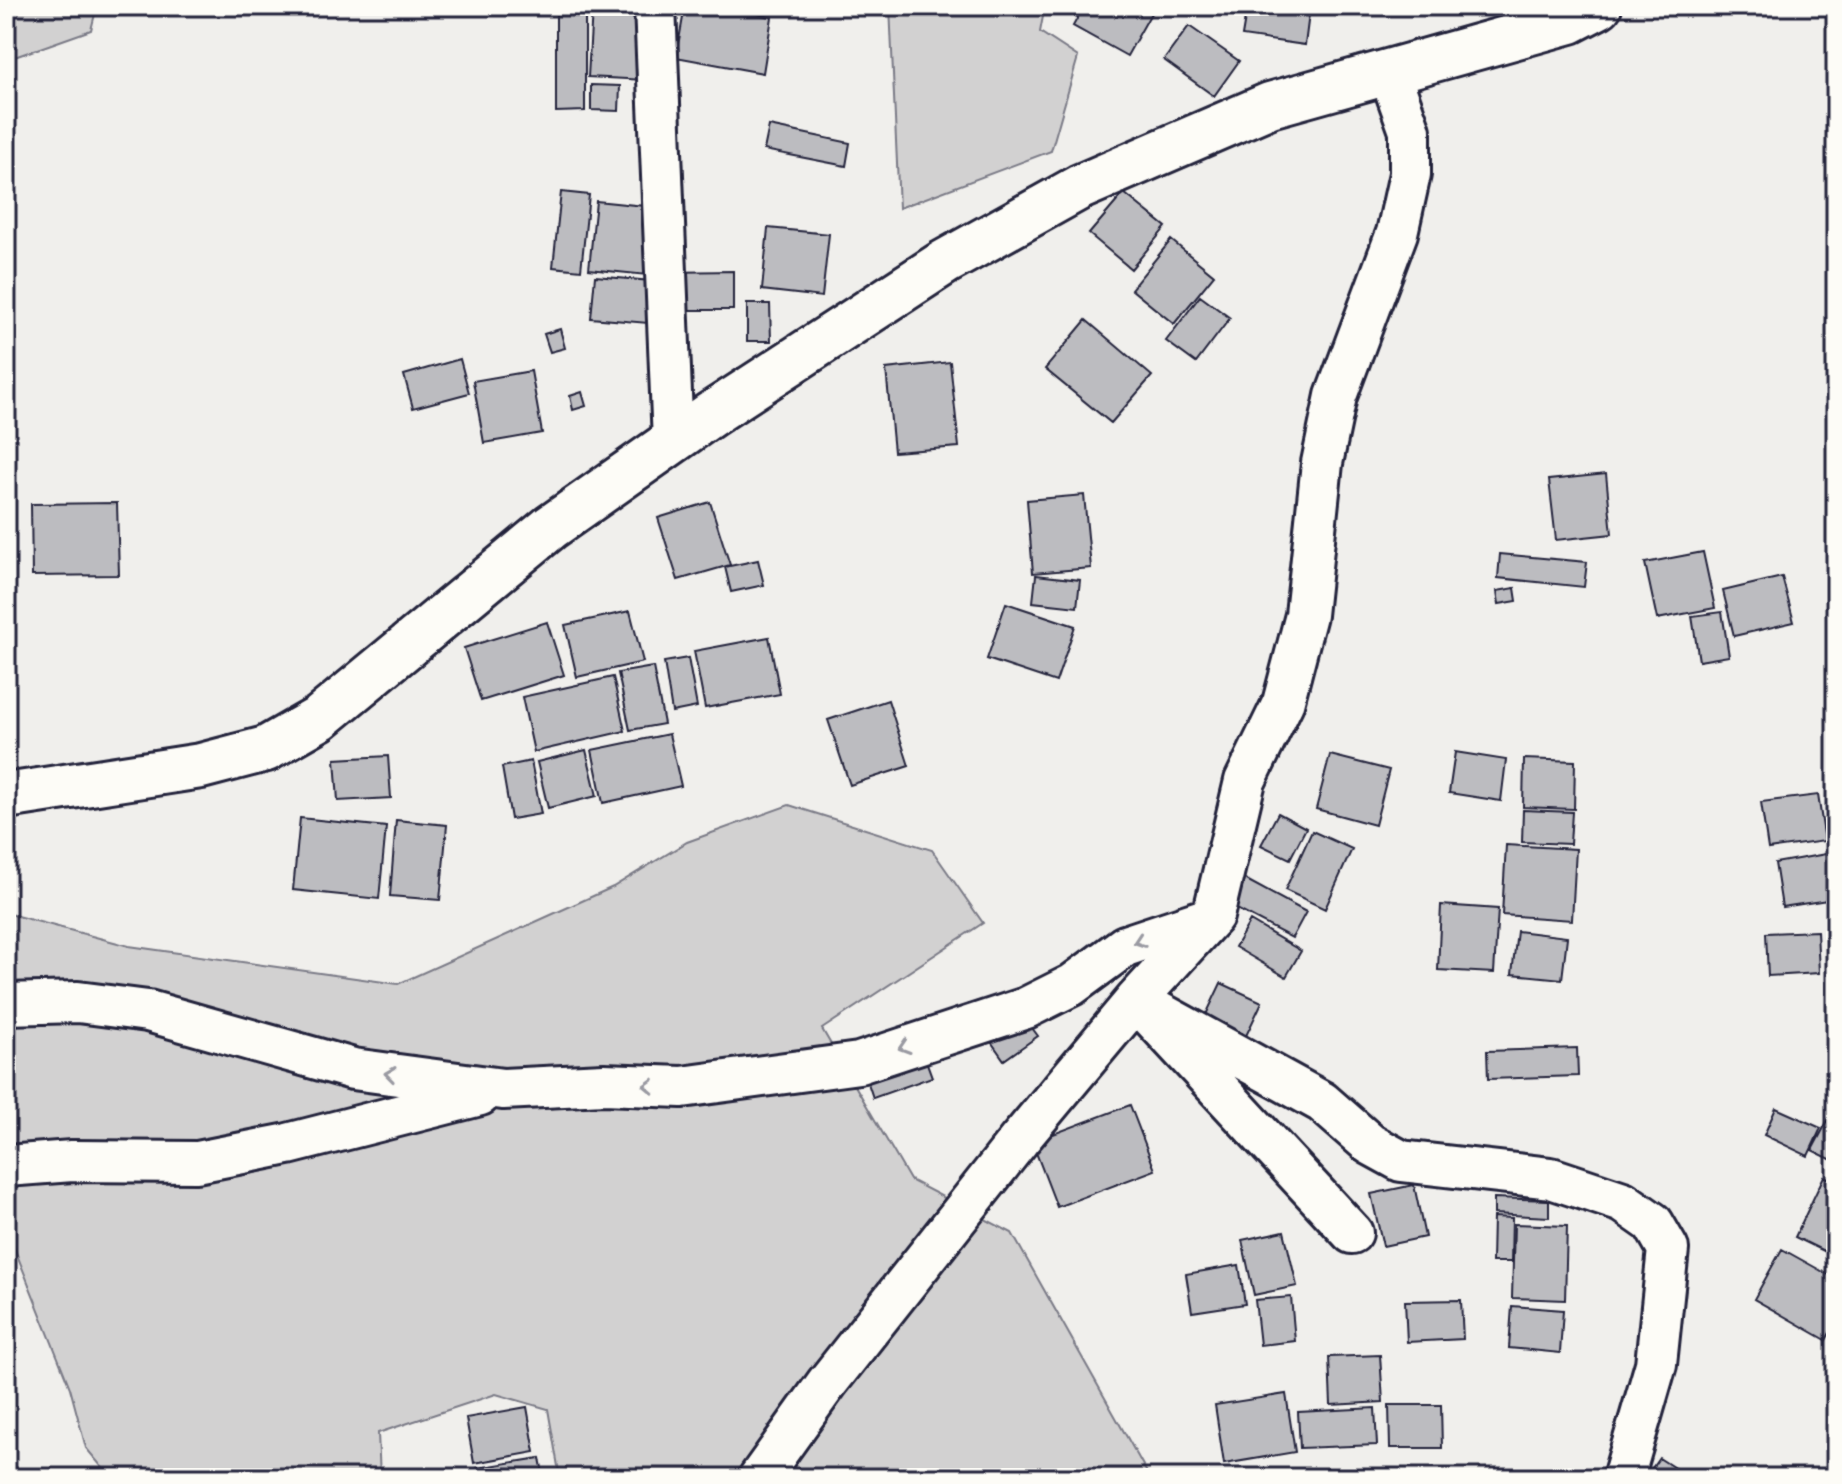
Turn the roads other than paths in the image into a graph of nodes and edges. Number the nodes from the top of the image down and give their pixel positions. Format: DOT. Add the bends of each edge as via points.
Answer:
graph roads {
  1 [pos="655,6"];
  2 [pos="1599,6"];
  3 [pos="1389,72"];
  4 [pos="673,442"];
  5 [pos="6,796"];
  6 [pos="1213,916"];
  7 [pos="1136,1000"];
  8 [pos="6,1004"];
  9 [pos="503,1089"];
  10 [pos="6,1166"];
  11 [pos="1352,1233"];
  12 [pos="759,1478"];
  13 [pos="1623,1478"];
  1 -- 4 [label="street"];
  2 -- 3 [label="street" via="1570,21"];
  3 -- 4 [label="street" via="1270,105 1080,187 945,262"];
  3 -- 6 [label="street" via="1410,131 1410,174 1397,233 1336,396 1322,463 1306,615 1283,703 1245,781"];
  4 -- 5 [label="street" via="551,527 320,718 266,749 201,766"];
  6 -- 7 [label="street"];
  6 -- 9 [label="street, one-way" via="1125,946 1072,985 1026,1008 859,1063 682,1087"];
  7 -- 11 [label="street"];
  7 -- 12 [label="street" via="827,1383"];
  7 -- 13 [label="street" via="1322,1102 1370,1144 1401,1161 1551,1178 1623,1202 1653,1223 1668,1249 1656,1364"];
  9 -- 8 [label="street, one-way" via="353,1069 148,1011 78,1002"];
  9 -- 10 [label="street" via="197,1162"];
}
